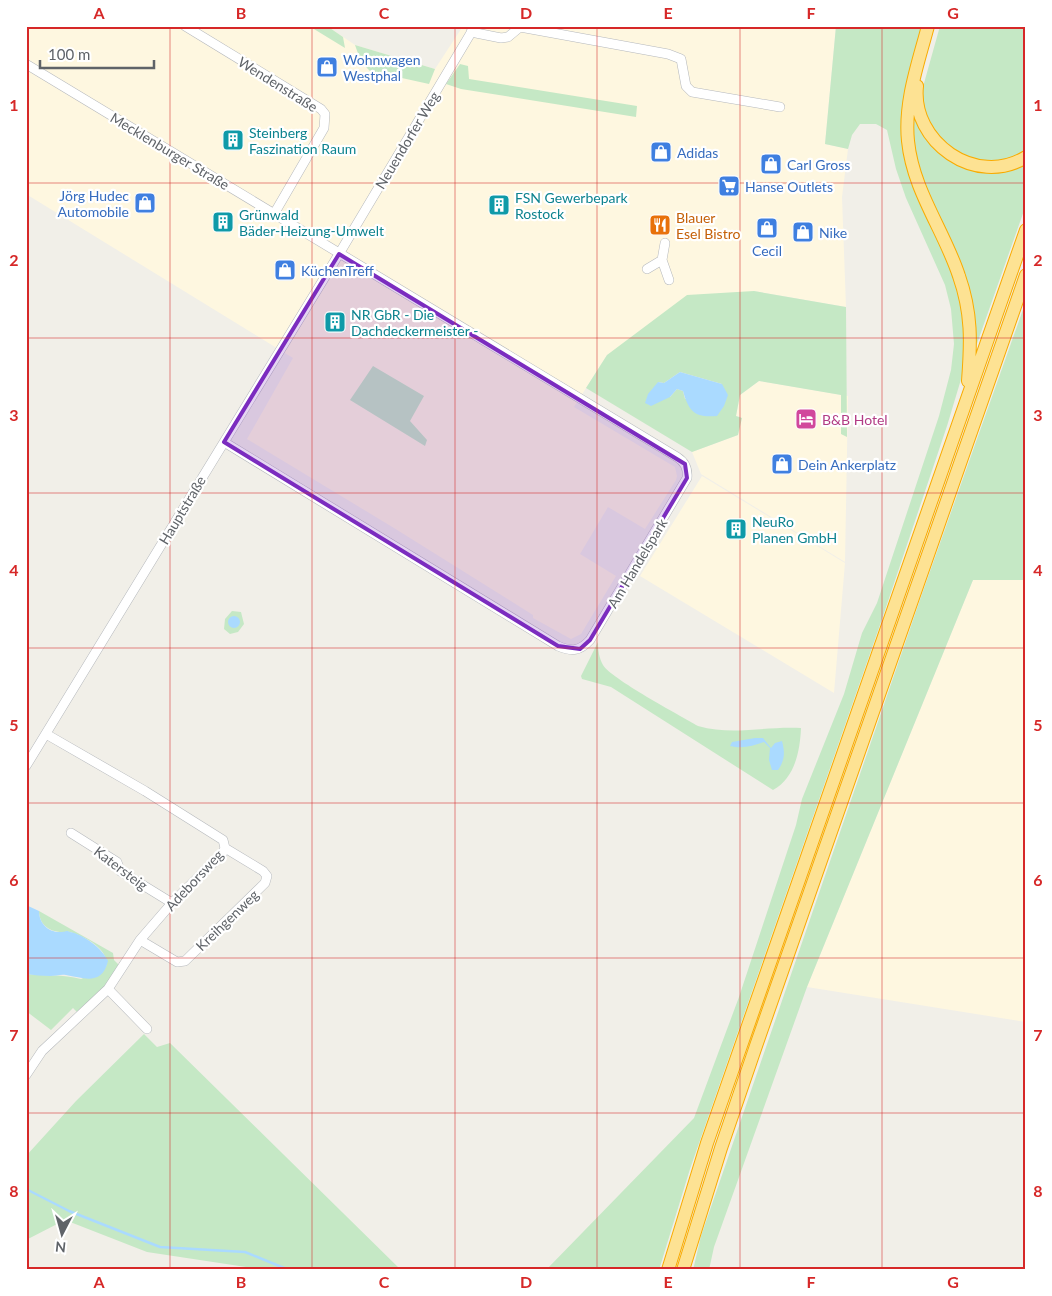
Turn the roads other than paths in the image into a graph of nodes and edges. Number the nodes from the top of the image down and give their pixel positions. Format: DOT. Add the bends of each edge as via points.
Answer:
graph roads {
  1 [pos="185,26"];
  2 [pos="928,26"];
  3 [pos="934,26"];
  4 [pos="473,29"];
  5 [pos="26,64"];
  6 [pos="780,107"];
  7 [pos="1026,157"];
  8 [pos="274,214"];
  9 [pos="1026,230"];
  10 [pos="665,243"];
  11 [pos="339,254"];
  12 [pos="662,260"];
  13 [pos="647,269"];
  14 [pos="1026,275"];
  15 [pos="669,280"];
  16 [pos="968,396"];
  17 [pos="224,442"];
  18 [pos="46,734"];
  19 [pos="26,766"];
  20 [pos="71,833"];
  21 [pos="225,848"];
  22 [pos="172,903"];
  23 [pos="140,940"];
  24 [pos="108,989"];
  25 [pos="147,1029"];
  26 [pos="26,1075"];
  27 [pos="668,1270"];
  28 [pos="683,1270"];
  1 -- 8 [label="street, Wendenstraße" via="325,114 324,128"];
  2 -- 16 [label="highway" via="908,105 908,144 914,172 966,297 971,328"];
  3 -- 7 [label="highway" via="916,94 929,133 948,153 970,164 997,167"];
  4 -- 6 [label="street" via="500,38 520,27 668,54 681,59 686,86 692,92"];
  4 -- 11 [label="street, Neuendorfer Weg"];
  5 -- 8 [label="street, Mecklenburger Straße"];
  8 -- 11 [label="street, Mecklenburger Straße"];
  9 -- 16 [label="highway"];
  10 -- 12 [label="street"];
  11 -- 17 [label="street, Hauptstraße"];
  11 -- 17 [label="street, Am Handelspark" via="685,464 687,478 590,640 580,649 558,646"];
  12 -- 13 [label="street"];
  12 -- 15 [label="street"];
  14 -- 28 [label="highway" via="754,1052"];
  16 -- 27 [label="highway" via="707,1143"];
  17 -- 18 [label="street, Hauptstraße"];
  18 -- 19 [label="street, Hauptstraße"];
  18 -- 21 [label="street, Adeborsweg" via="223,840"];
  20 -- 22 [label="street, Katersteig" via="117,862 120,871"];
  21 -- 22 [label="street, Adeborsweg"];
  21 -- 23 [label="street, Kreihgenweg" via="263,871 267,876 265,883 185,961 177,962"];
  22 -- 23 [label="street, Adeborsweg"];
  23 -- 24 [label="street, Adeborsweg"];
  24 -- 25 [label="street"];
  24 -- 26 [label="street, Adeborsweg" via="42,1050"];
}
